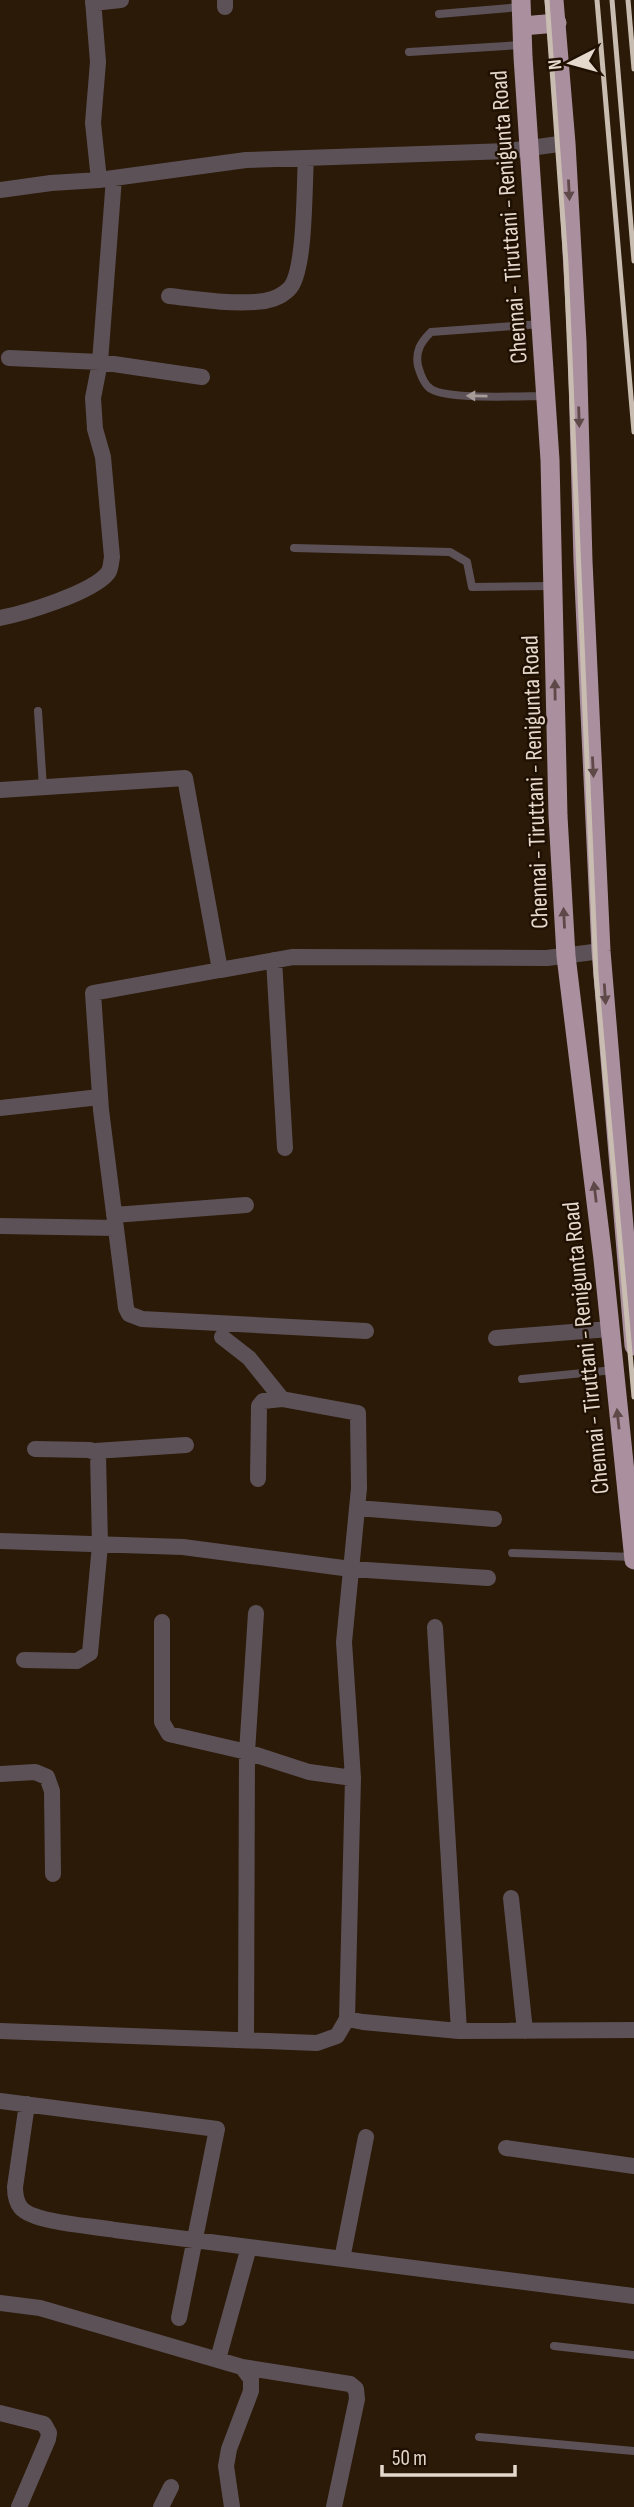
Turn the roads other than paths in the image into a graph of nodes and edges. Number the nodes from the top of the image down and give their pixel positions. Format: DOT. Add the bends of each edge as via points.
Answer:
graph roads {
  1 [pos="121,0"];
  2 [pos="554,0"];
  3 [pos="93,2"];
  4 [pos="439,14"];
  5 [pos="522,20"];
  6 [pos="557,23"];
  7 [pos="409,52"];
  8 [pos="566,143"];
  9 [pos="529,147"];
  10 [pos="306,158"];
  11 [pos="106,179"];
  12 [pos="0,190"];
  13 [pos="169,296"];
  14 [pos="541,324"];
  15 [pos="9,358"];
  16 [pos="100,362"];
  17 [pos="202,377"];
  18 [pos="546,396"];
  19 [pos="294,548"];
  20 [pos="552,586"];
  21 [pos="0,618"];
  22 [pos="38,711"];
  23 [pos="43,788"];
  24 [pos="0,790"];
  25 [pos="601,951"];
  26 [pos="566,956"];
  27 [pos="274,960"];
  28 [pos="220,971"];
  29 [pos="100,1097"];
  30 [pos="0,1108"];
  31 [pos="285,1148"];
  32 [pos="246,1205"];
  33 [pos="115,1222"];
  34 [pos="0,1226"];
  35 [pos="610,1329"];
  36 [pos="366,1331"];
  37 [pos="222,1337"];
  38 [pos="496,1338"];
  39 [pos="634,1346"];
  40 [pos="614,1370"];
  41 [pos="522,1379"];
  42 [pos="282,1399"];
  43 [pos="186,1445"];
  44 [pos="35,1449"];
  45 [pos="94,1451"];
  46 [pos="258,1479"];
  47 [pos="357,1508"];
  48 [pos="494,1519"];
  49 [pos="0,1541"];
  50 [pos="100,1545"];
  51 [pos="512,1553"];
  52 [pos="634,1558"];
  53 [pos="351,1569"];
  54 [pos="488,1578"];
  55 [pos="257,1613"];
  56 [pos="162,1622"];
  57 [pos="435,1627"];
  58 [pos="24,1660"];
  59 [pos="247,1752"];
  60 [pos="0,1774"];
  61 [pos="353,1778"];
  62 [pos="54,1874"];
  63 [pos="511,1898"];
  64 [pos="347,2019"];
  65 [pos="634,2030"];
  66 [pos="0,2031"];
  67 [pos="459,2031"];
  68 [pos="525,2031"];
  69 [pos="246,2040"];
  70 [pos="0,2101"];
  71 [pos="27,2104"];
  72 [pos="366,2137"];
  73 [pos="506,2148"];
  74 [pos="634,2166"];
  75 [pos="195,2240"];
  76 [pos="249,2247"];
  77 [pos="342,2259"];
  78 [pos="634,2296"];
  79 [pos="0,2303"];
  80 [pos="180,2318"];
  81 [pos="554,2346"];
  82 [pos="634,2355"];
  83 [pos="218,2359"];
  84 [pos="242,2367"];
  85 [pos="0,2413"];
  86 [pos="480,2437"];
  87 [pos="634,2451"];
  88 [pos="171,2487"];
  89 [pos="19,2507"];
  90 [pos="161,2507"];
  91 [pos="232,2507"];
  92 [pos="334,2507"];
  1 -- 3 [label="street"];
  2 -- 6 [label="highway, Chennai - Tiruttani - Renigunta Road"];
  3 -- 11 [label="street" via="98,62 93,123"];
  4 -- 5 [label="lane"];
  5 -- 6 [label="highway"];
  5 -- 7 [label="lane"];
  5 -- 9 [label="highway, Chennai - Tiruttani - Renigunta Road"];
  6 -- 8 [label="highway, Chennai - Tiruttani - Renigunta Road"];
  8 -- 9 [label="street"];
  8 -- 25 [label="highway, Chennai - Tiruttani - Renigunta Road, one-way"];
  9 -- 10 [label="street"];
  9 -- 14 [label="highway, Chennai - Tiruttani - Renigunta Road"];
  10 -- 11 [label="street" via="246,160"];
  10 -- 13 [label="street" via="300,256 290,289 256,303"];
  11 -- 12 [label="street"];
  11 -- 16 [label="street"];
  14 -- 18 [label="highway, Chennai - Tiruttani - Renigunta Road"];
  18 -- 14 [label="lane, one-way" via="456,395 431,390 423,380 417,352 431,332"];
  15 -- 16 [label="street"];
  16 -- 17 [label="street"];
  16 -- 21 [label="street" via="93,415 103,457 112,557 109,571 85,588 28,612"];
  18 -- 20 [label="highway, Chennai - Tiruttani - Renigunta Road"];
  19 -- 20 [label="lane" via="450,552 467,562 472,587"];
  26 -- 20 [label="highway, Chennai - Tiruttani - Renigunta Road, one-way"];
  22 -- 23 [label="lane"];
  23 -- 24 [label="street"];
  23 -- 28 [label="street" via="185,778"];
  25 -- 26 [label="street"];
  25 -- 39 [label="highway, Chennai - Tiruttani - Renigunta Road, one-way"];
  26 -- 27 [label="street"];
  35 -- 26 [label="highway, Chennai - Tiruttani - Renigunta Road, one-way"];
  27 -- 28 [label="street"];
  27 -- 31 [label="street"];
  28 -- 29 [label="street" via="93,993"];
  29 -- 30 [label="street"];
  29 -- 33 [label="street"];
  32 -- 33 [label="street"];
  33 -- 34 [label="street"];
  33 -- 36 [label="street" via="126,1308 134,1317"];
  35 -- 38 [label="street"];
  35 -- 40 [label="highway, Chennai - Tiruttani - Renigunta Road"];
  37 -- 42 [label="street" via="249,1358"];
  40 -- 41 [label="lane"];
  52 -- 40 [label="highway, Chennai - Tiruttani - Renigunta Road, one-way"];
  42 -- 46 [label="street" via="266,1399 259,1406"];
  42 -- 47 [label="street" via="358,1413"];
  43 -- 45 [label="street"];
  44 -- 45 [label="street"];
  45 -- 50 [label="street" via="100,1459"];
  47 -- 48 [label="street"];
  47 -- 53 [label="street"];
  49 -- 50 [label="street"];
  50 -- 53 [label="street" via="183,1547"];
  50 -- 58 [label="street" via="90,1653 76,1661"];
  51 -- 52 [label="lane"];
  53 -- 54 [label="street"];
  53 -- 61 [label="street" via="344,1642"];
  55 -- 59 [label="street"];
  56 -- 59 [label="street" via="163,1727 175,1737"];
  57 -- 67 [label="street"];
  59 -- 61 [label="street" via="309,1772"];
  59 -- 69 [label="street"];
  60 -- 62 [label="street" via="35,1772 47,1777 52,1791"];
  61 -- 64 [label="street"];
  63 -- 68 [label="street"];
  64 -- 67 [label="street"];
  64 -- 69 [label="street" via="337,2036 317,2043"];
  65 -- 68 [label="street"];
  66 -- 69 [label="street"];
  67 -- 68 [label="street"];
  70 -- 71 [label="street"];
  71 -- 75 [label="street" via="15,2187 23,2210 44,2218"];
  71 -- 75 [label="street" via="217,2129"];
  72 -- 77 [label="street"];
  73 -- 74 [label="street"];
  75 -- 76 [label="street"];
  75 -- 80 [label="street"];
  76 -- 77 [label="street"];
  76 -- 83 [label="street"];
  77 -- 78 [label="street"];
  79 -- 83 [label="street" via="40,2308"];
  81 -- 82 [label="lane"];
  83 -- 84 [label="street"];
  84 -- 91 [label="street" via="251,2379 251,2391 226,2466"];
  84 -- 92 [label="street" via="350,2384 356,2389"];
  85 -- 89 [label="street" via="44,2424 49,2433"];
  86 -- 87 [label="lane"];
  88 -- 90 [label="street"];
}
